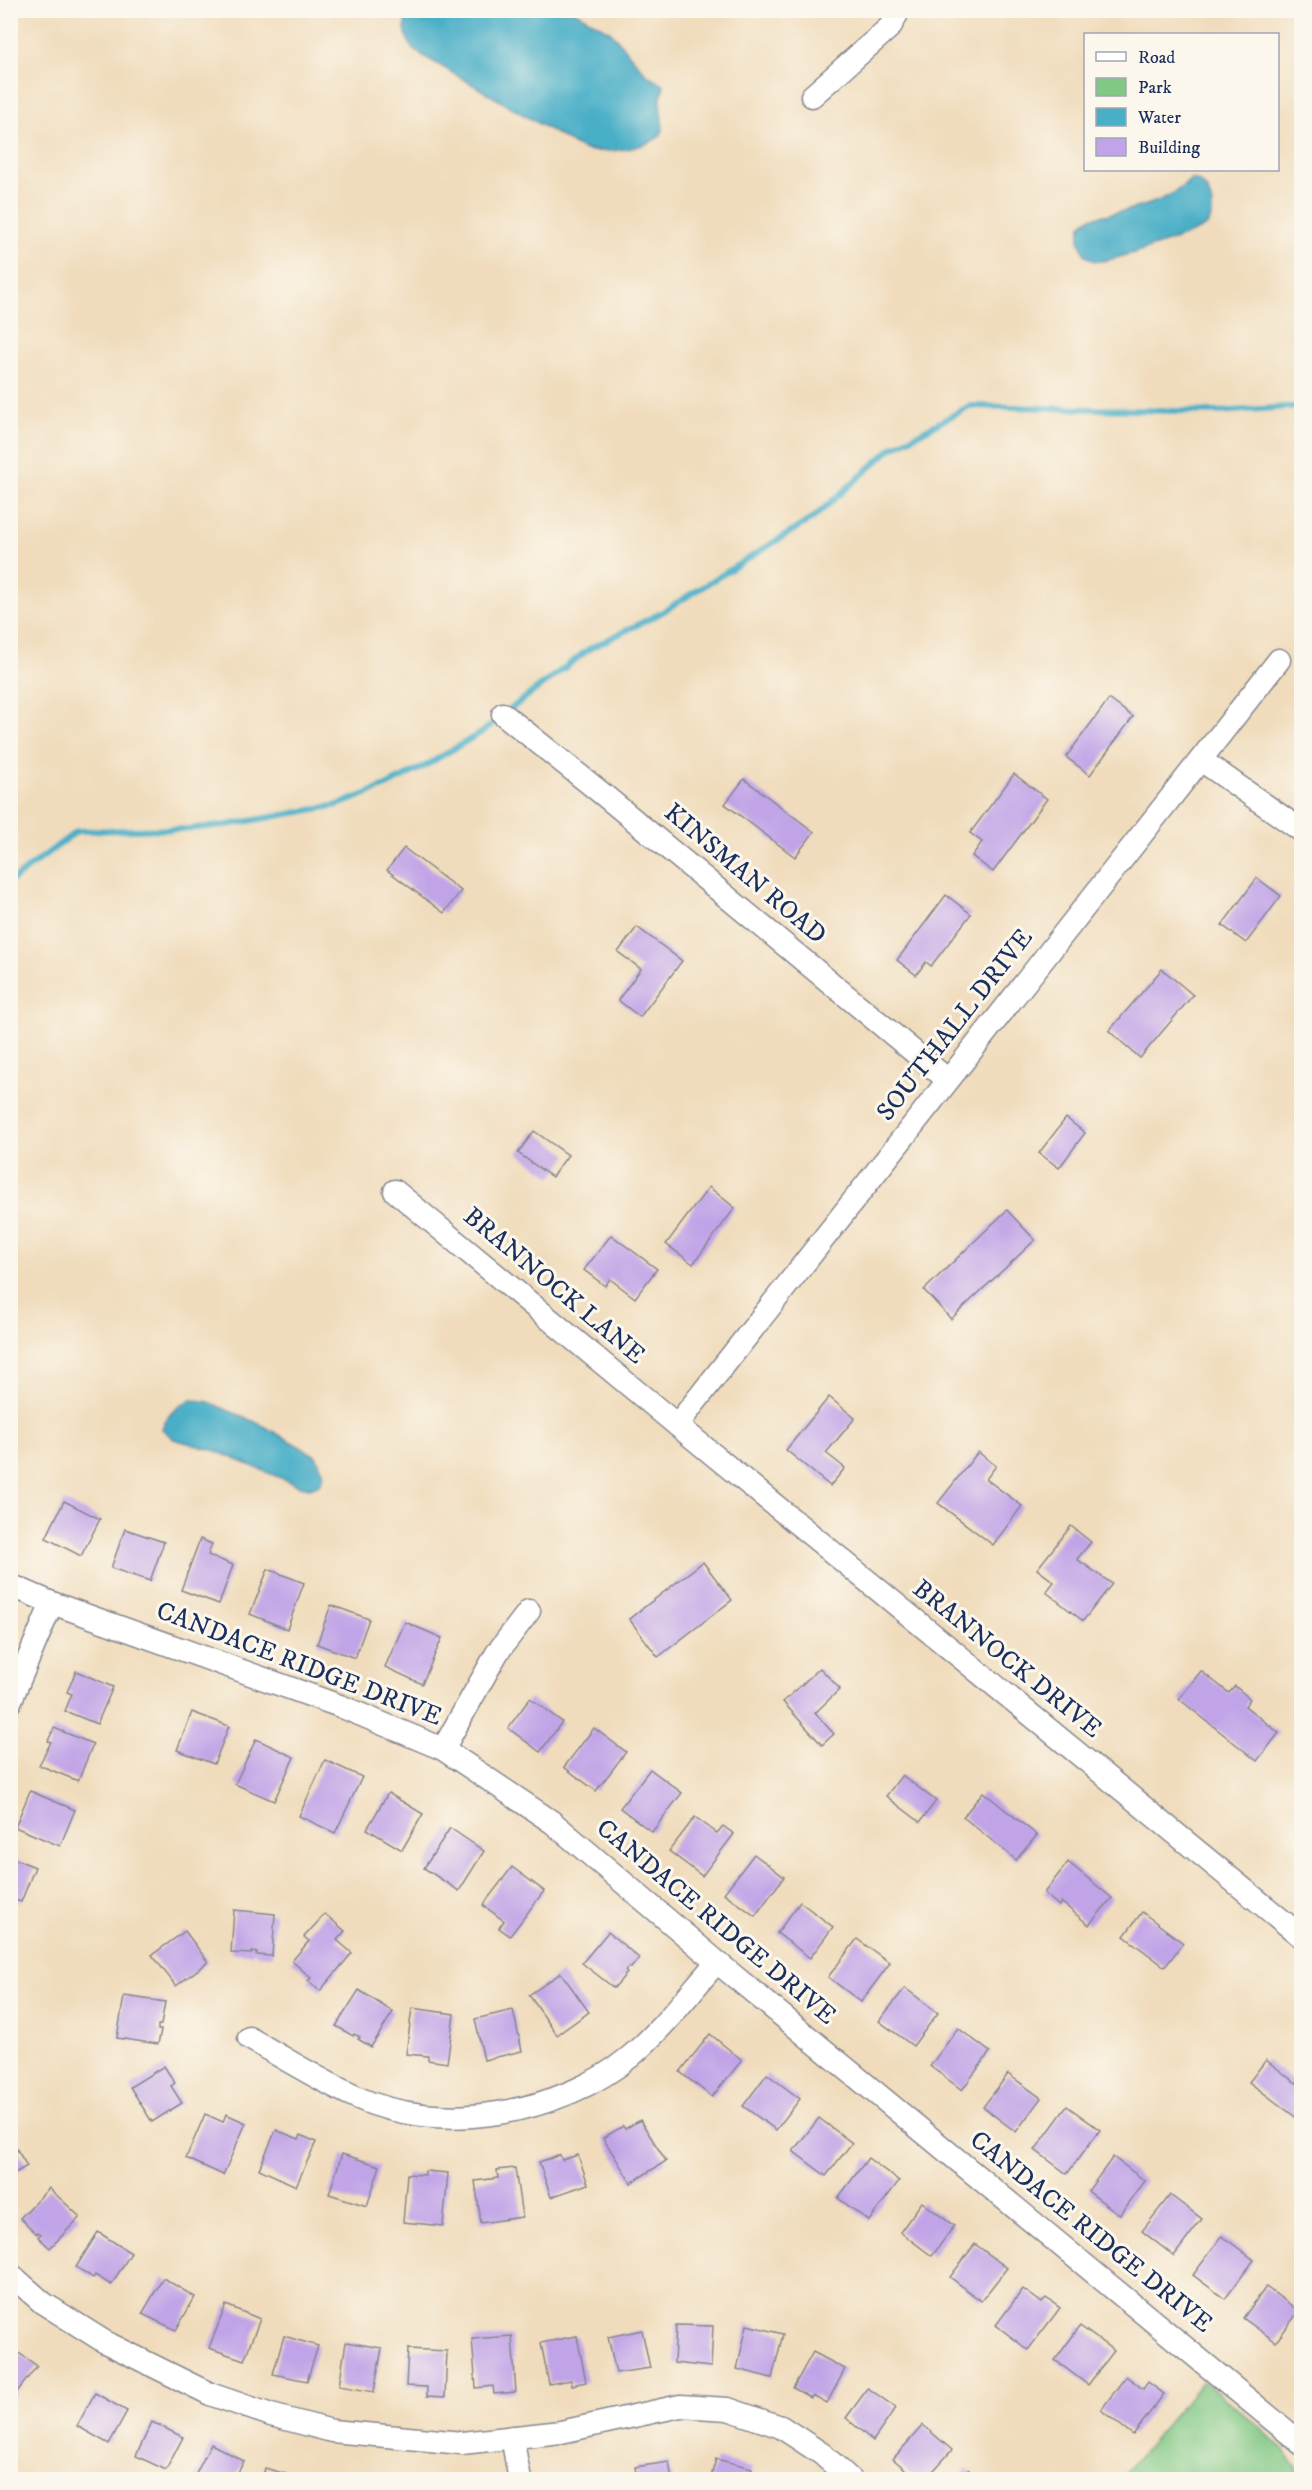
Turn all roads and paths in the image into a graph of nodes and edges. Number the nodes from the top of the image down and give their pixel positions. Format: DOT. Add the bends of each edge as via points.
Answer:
graph roads {
  1 [pos="898,10"];
  2 [pos="812,96"];
  3 [pos="1279,660"];
  4 [pos="503,714"];
  5 [pos="1201,760"];
  6 [pos="1302,831"];
  7 [pos="948,1080"];
  8 [pos="395,1191"];
  9 [pos="677,1425"];
  10 [pos="10,1586"];
  11 [pos="52,1603"];
  12 [pos="529,1611"];
  13 [pos="10,1702"];
  14 [pos="443,1749"];
  15 [pos="1302,1937"];
  16 [pos="717,1962"];
  17 [pos="249,2038"];
  18 [pos="10,2274"];
  19 [pos="512,2437"];
  20 [pos="1302,2444"];
  21 [pos="520,2480"];
  22 [pos="850,2480"];
  1 -- 2 [label="street" via="890,27"];
  3 -- 5 [label="street, SOUTHALL DRIVE"];
  4 -- 7 [label="street, KINSMAN ROAD"];
  5 -- 6 [label="street"];
  5 -- 7 [label="street, SOUTHALL DRIVE"];
  7 -- 9 [label="street, SOUTHALL DRIVE"];
  8 -- 9 [label="street, BRANNOCK LANE"];
  9 -- 15 [label="street, BRANNOCK DRIVE"];
  10 -- 11 [label="street, CANDACE RIDGE DRIVE"];
  11 -- 13 [label="street"];
  11 -- 14 [label="street, CANDACE RIDGE DRIVE" via="340,1706"];
  12 -- 14 [label="street" via="497,1653"];
  14 -- 16 [label="street, CANDACE RIDGE DRIVE" via="552,1822"];
  16 -- 17 [label="street" via="631,2056 576,2091 513,2112 435,2117 394,2110 358,2098"];
  16 -- 20 [label="street, CANDACE RIDGE DRIVE"];
  18 -- 19 [label="street" via="43,2303 105,2342 210,2394 271,2415 332,2431 438,2441 462,2443"];
  19 -- 21 [label="street"];
  19 -- 22 [label="street" via="561,2432 680,2406 728,2409 781,2427 822,2454"];
}
